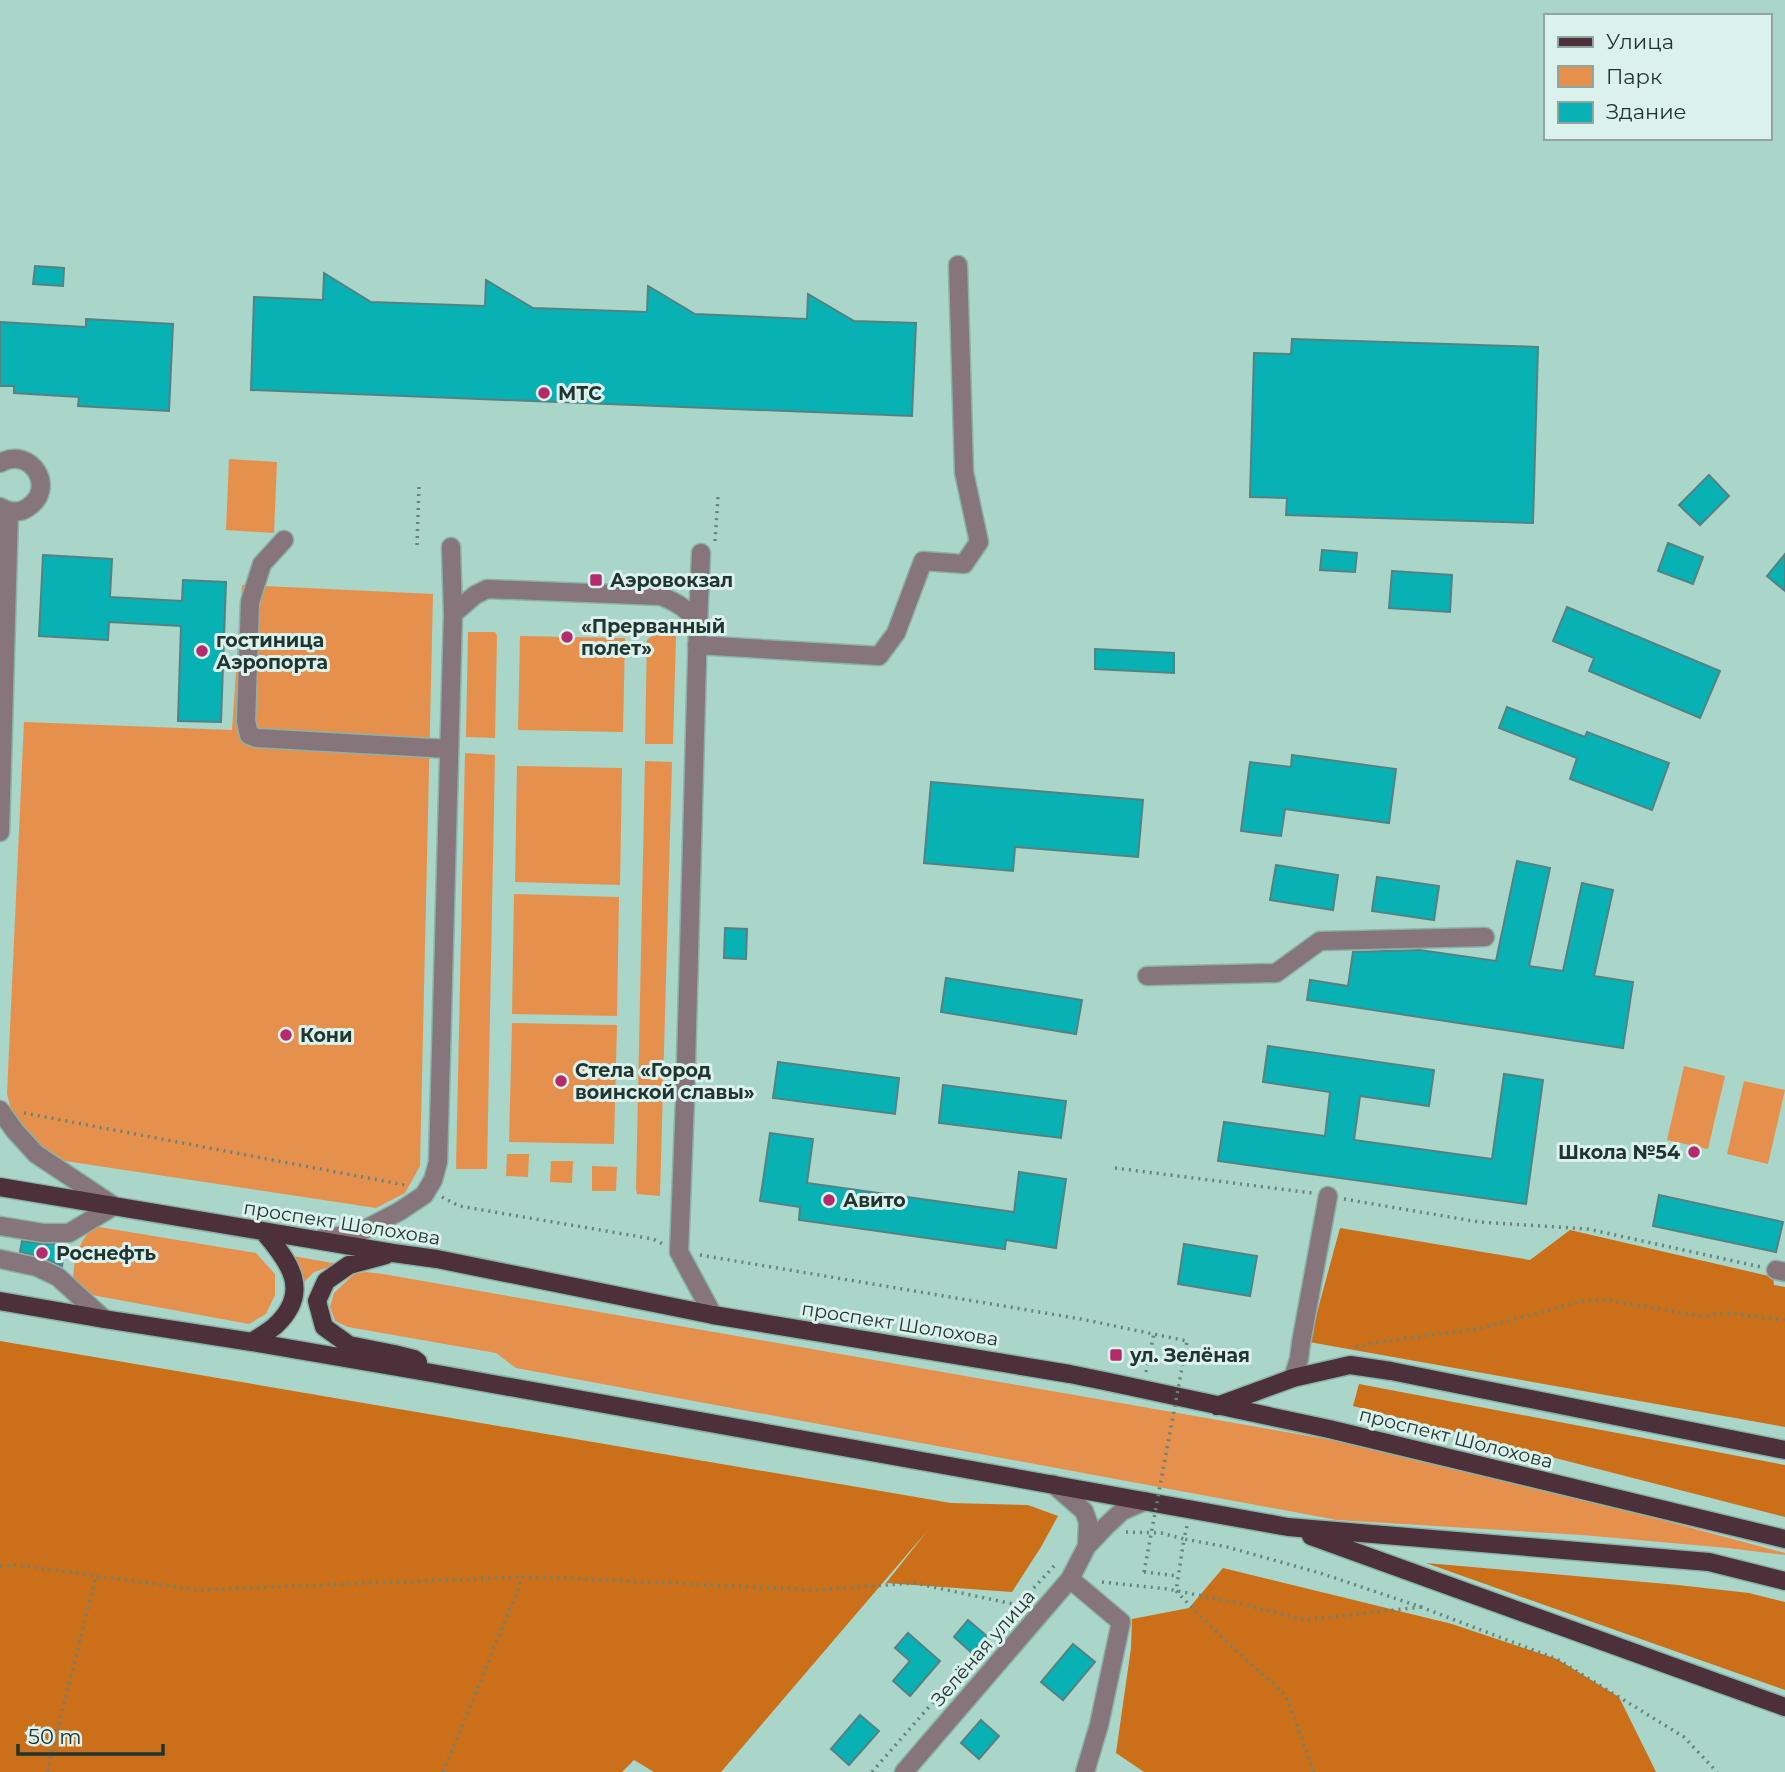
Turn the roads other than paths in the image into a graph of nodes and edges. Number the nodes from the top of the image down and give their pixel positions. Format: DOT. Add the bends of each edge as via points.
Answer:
graph roads {
  1 [pos="958,265"];
  2 [pos="0,463"];
  3 [pos="5,510"];
  4 [pos="284,540"];
  5 [pos="451,547"];
  6 [pos="708,548"];
  7 [pos="453,614"];
  8 [pos="698,624"];
  9 [pos="698,645"];
  10 [pos="449,749"];
  11 [pos="0,832"];
  12 [pos="1485,937"];
  13 [pos="1147,975"];
  14 [pos="6,1110"];
  15 [pos="0,1187"];
  16 [pos="1328,1196"];
  17 [pos="114,1206"];
  18 [pos="0,1226"];
  19 [pos="263,1231"];
  20 [pos="316,1240"];
  21 [pos="393,1253"];
  22 [pos="0,1259"];
  23 [pos="0,1301"];
  24 [pos="713,1315"];
  25 [pos="104,1319"];
  26 [pos="252,1342"];
  27 [pos="432,1373"];
  28 [pos="1293,1378"];
  29 [pos="1217,1406"];
  30 [pos="1785,1450"];
  31 [pos="1053,1484"];
  32 [pos="1145,1501"];
  33 [pos="1288,1527"];
  34 [pos="1785,1539"];
  35 [pos="1087,1546"];
  36 [pos="1070,1579"];
  37 [pos="1785,1581"];
  38 [pos="1785,1707"];
  39 [pos="904,1772"];
  40 [pos="1085,1772"];
  1 -- 9 [label="street" via="964,472 979,542 964,564 923,561 896,633 879,656"];
  2 -- 3 [label="street" via="21,459 33,466 40,478 41,492 34,504 22,511"];
  3 -- 11 [label="street" via="9,530"];
  4 -- 10 [label="street" via="262,564 250,602 249,736"];
  5 -- 7 [label="street"];
  6 -- 8 [label="street"];
  7 -- 8 [label="street" via="487,589 661,596 690,612"];
  7 -- 10 [label="street"];
  8 -- 9 [label="street"];
  9 -- 24 [label="street" via="679,1252"];
  10 -- 20 [label="street" via="438,1162 433,1181 424,1195 358,1233"];
  12 -- 13 [label="street" via="1320,941 1276,973"];
  14 -- 17 [label="street" via="15,1131 36,1154"];
  15 -- 17 [label="main road, проспект Шолохова"];
  16 -- 28 [label="street"];
  17 -- 18 [label="street" via="69,1233"];
  17 -- 19 [label="main road, проспект Шолохова"];
  19 -- 20 [label="main road, проспект Шолохова"];
  19 -- 26 [label="main road" via="292,1272 295,1293 288,1311 274,1327"];
  20 -- 21 [label="main road, проспект Шолохова"];
  21 -- 24 [label="main road, проспект Шолохова"];
  21 -- 27 [label="main road" via="349,1265 326,1281 317,1301 324,1327 349,1345 414,1359"];
  22 -- 25 [label="street" via="58,1277"];
  23 -- 25 [label="main road"];
  24 -- 29 [label="main road, проспект Шолохова" via="1070,1374"];
  25 -- 26 [label="main road"];
  26 -- 27 [label="main road"];
  27 -- 31 [label="main road"];
  28 -- 29 [label="main road"];
  28 -- 30 [label="main road" via="1350,1365"];
  29 -- 34 [label="main road, проспект Шолохова"];
  31 -- 32 [label="main road"];
  31 -- 35 [label="street" via="1084,1511"];
  32 -- 33 [label="main road"];
  32 -- 35 [label="street, Зелёная улица" via="1122,1511"];
  33 -- 37 [label="main road" via="1709,1562"];
  33 -- 38 [label="main road"];
  35 -- 36 [label="street, Зелёная улица"];
  36 -- 39 [label="street, Зелёная улица"];
  36 -- 40 [label="street" via="1121,1622"];
}
